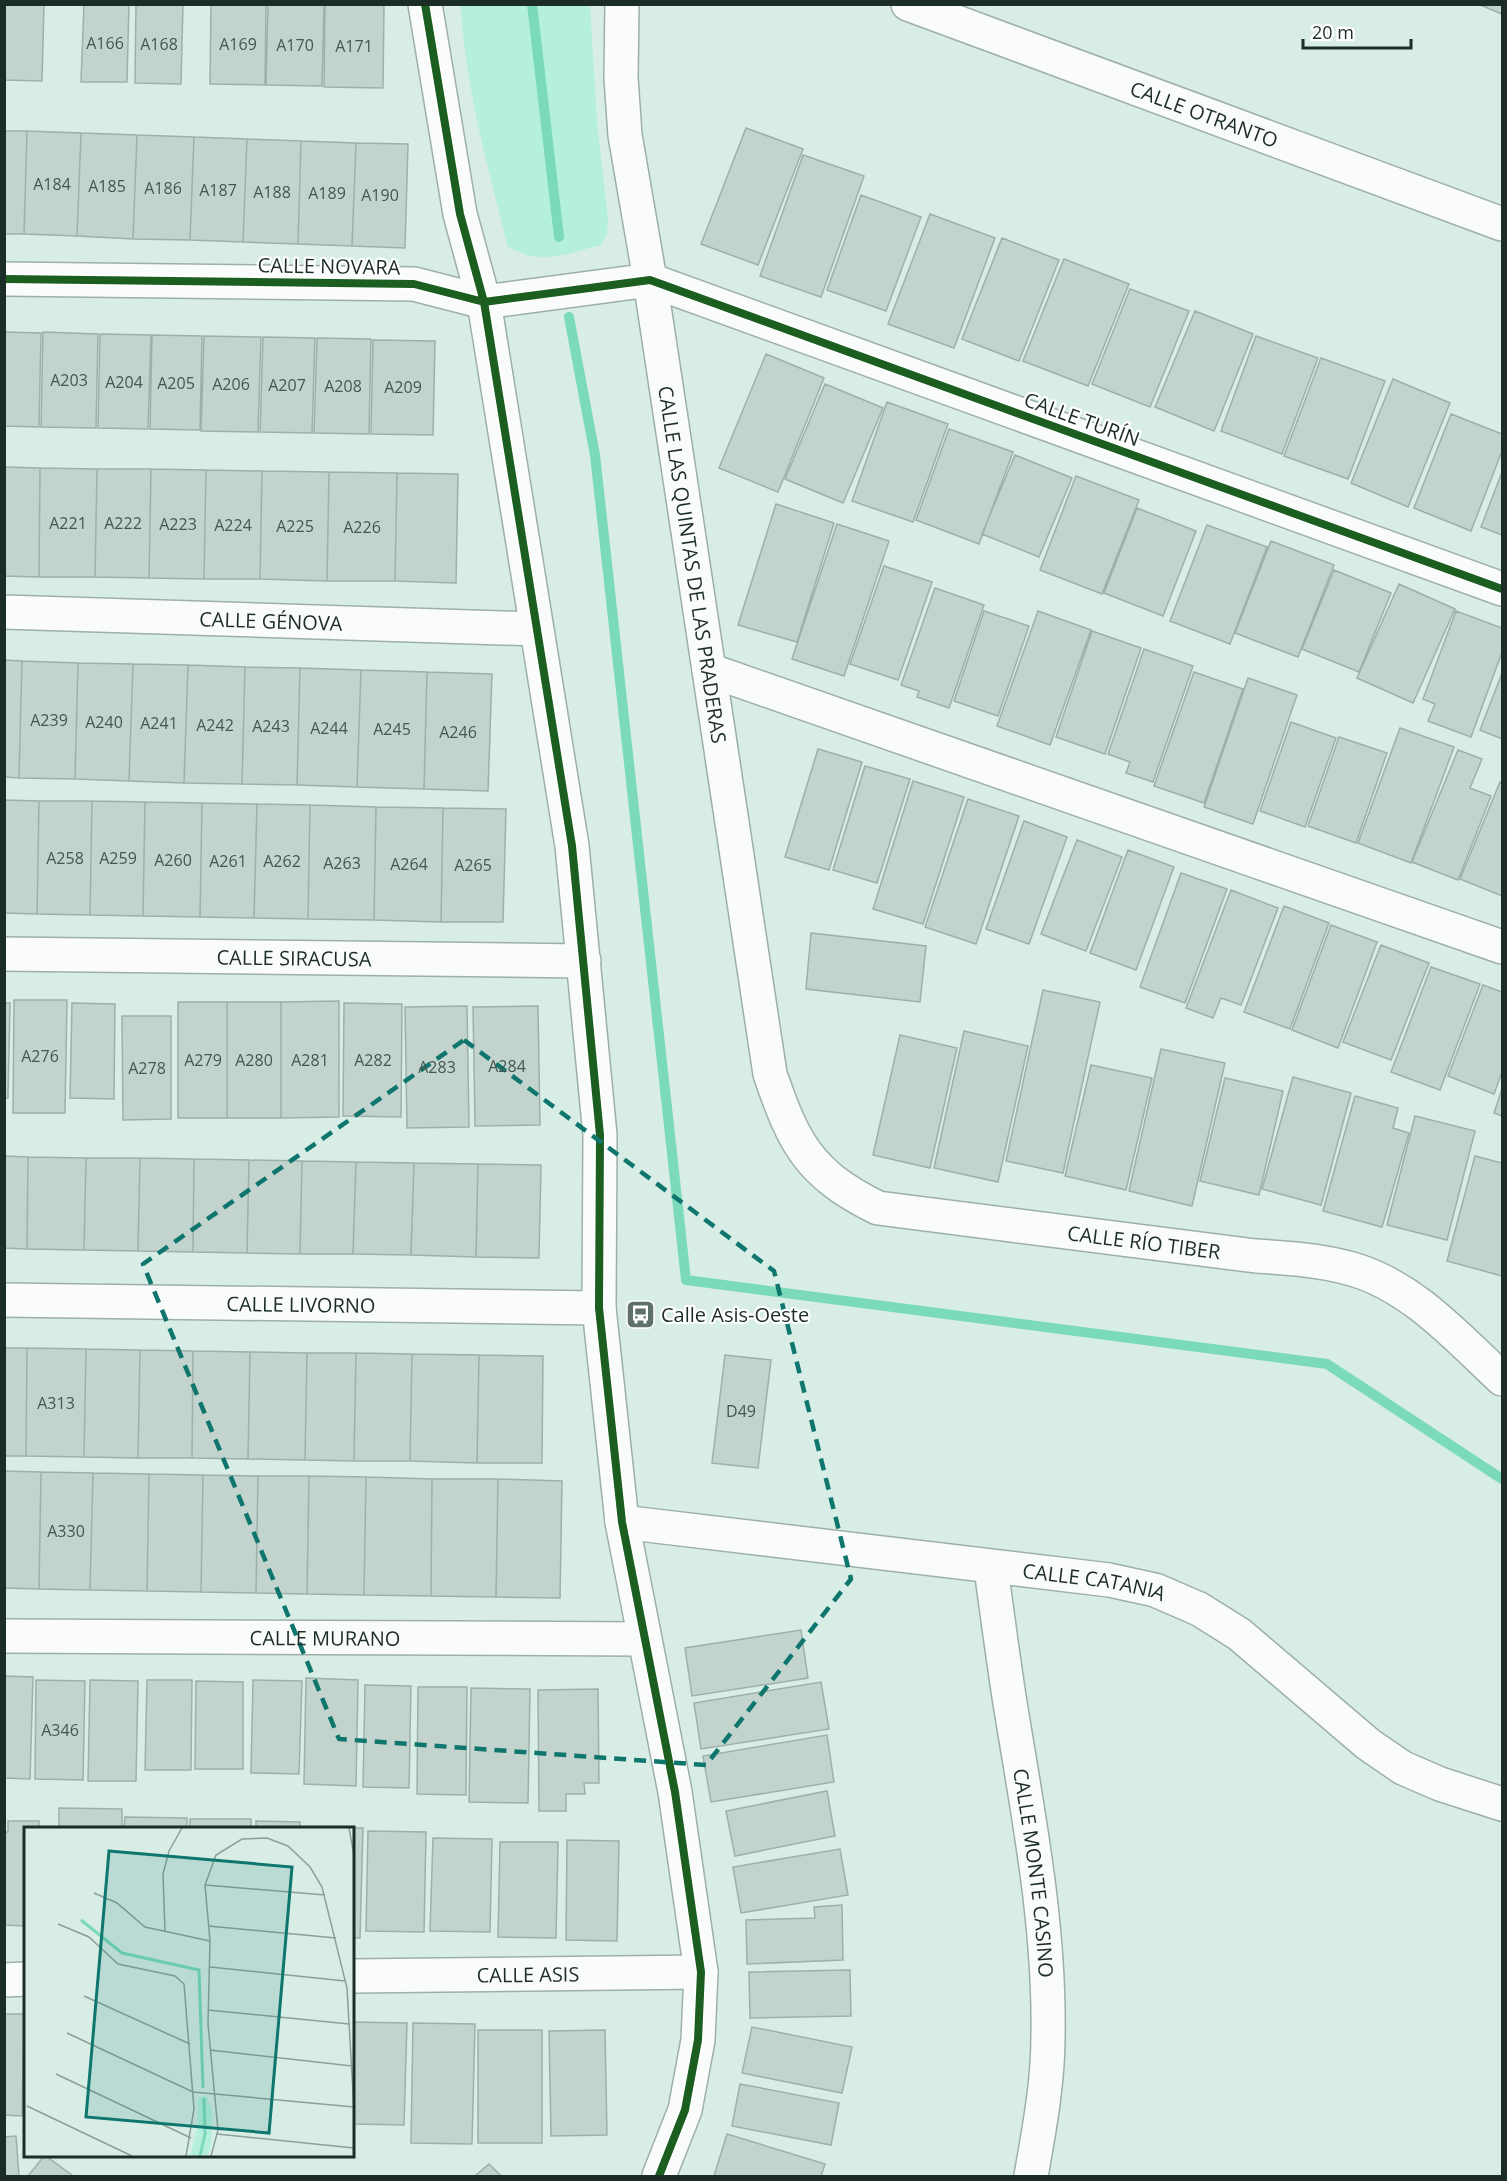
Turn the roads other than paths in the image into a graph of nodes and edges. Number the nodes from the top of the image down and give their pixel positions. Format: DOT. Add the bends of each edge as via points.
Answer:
graph roads {
  1 [pos="425,4"];
  2 [pos="622,4"];
  3 [pos="908,4"];
  4 [pos="1503,224"];
  5 [pos="4,279"];
  6 [pos="650,280"];
  7 [pos="484,302"];
  8 [pos="1503,589"];
  9 [pos="4,612"];
  10 [pos="536,629"];
  11 [pos="709,670"];
  12 [pos="1503,947"];
  13 [pos="4,954"];
  14 [pos="584,961"];
  15 [pos="786,1121"];
  16 [pos="4,1300"];
  17 [pos="599,1308"];
  18 [pos="1503,1379"];
  19 [pos="622,1522"];
  20 [pos="991,1568"];
  21 [pos="4,1636"];
  22 [pos="644,1639"];
  23 [pos="1503,1804"];
  24 [pos="701,1972"];
  25 [pos="354,1976"];
  26 [pos="24,1979"];
  27 [pos="4,1980"];
  28 [pos="659,2176"];
  29 [pos="1031,2176"];
  1 -- 7 [label="street" via="460,214"];
  2 -- 6 [label="street, CALLE LAS QUINTAS DE LAS PRADERAS" via="625,135"];
  3 -- 4 [label="street, CALLE OTRANTO"];
  5 -- 7 [label="street, CALLE NOVARA" via="414,284"];
  6 -- 7 [label="street, CALLE NOVARA"];
  6 -- 8 [label="street, CALLE TURÍN"];
  6 -- 11 [label="street, CALLE LAS QUINTAS DE LAS PRADERAS"];
  7 -- 10 [label="street"];
  9 -- 10 [label="street, CALLE GÉNOVA"];
  10 -- 14 [label="street" via="572,846"];
  11 -- 12 [label="street"];
  11 -- 15 [label="street, CALLE LAS QUINTAS DE LAS PRADERAS" via="770,1074"];
  13 -- 14 [label="street, CALLE SIRACUSA"];
  14 -- 17 [label="street" via="600,1135"];
  15 -- 18 [label="street, CALLE RÍO TIBER" via="818,1168 856,1197 878,1208 1304,1259 1352,1269 1405,1294"];
  16 -- 17 [label="street, CALLE LIVORNO"];
  17 -- 19 [label="street"];
  19 -- 20 [label="street, CALLE CATANIA"];
  19 -- 22 [label="street"];
  20 -- 23 [label="street, CALLE CATANIA" via="1109,1580 1155,1590 1199,1608 1239,1634 1368,1744 1403,1768 1440,1785"];
  20 -- 29 [label="street, CALLE MONTE CASINO" via="1032,1828 1046,1946 1048,2038"];
  21 -- 22 [label="street, CALLE MURANO"];
  22 -- 24 [label="street" via="675,1792"];
  24 -- 25 [label="street, CALLE ASIS"];
  24 -- 28 [label="street" via="698,2040 685,2110"];
  26 -- 27 [label="street"];
}
